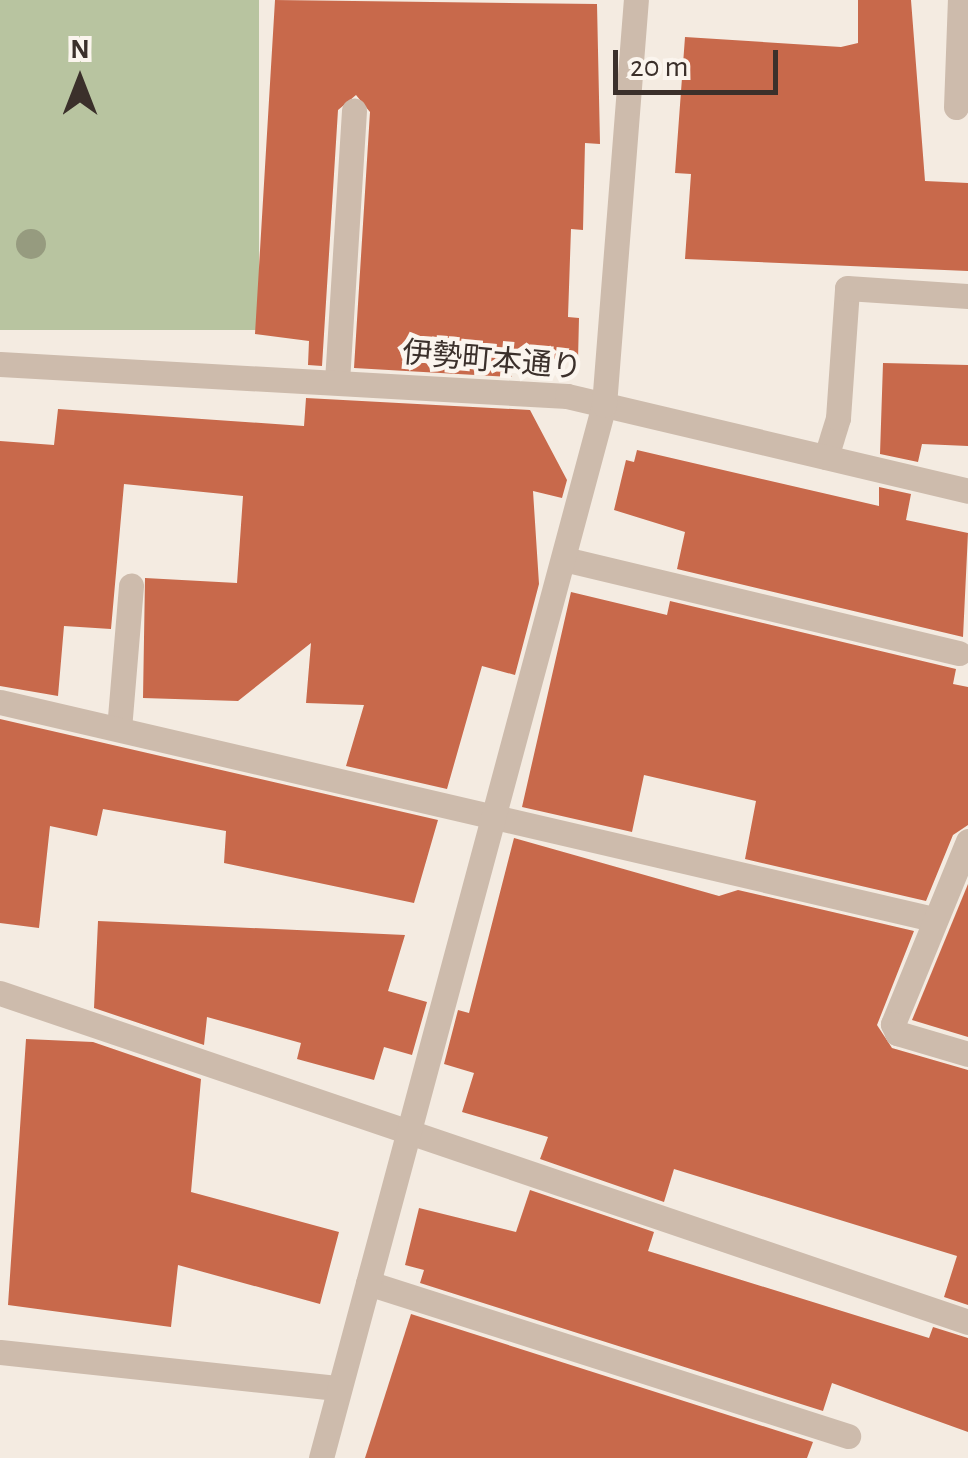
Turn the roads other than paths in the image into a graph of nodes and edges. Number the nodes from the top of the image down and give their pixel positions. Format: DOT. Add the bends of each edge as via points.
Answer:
graph roads {
  1 [pos="636,0"];
  2 [pos="960,0"];
  3 [pos="956,107"];
  4 [pos="354,111"];
  5 [pos="968,296"];
  6 [pos="0,364"];
  7 [pos="337,381"];
  8 [pos="604,405"];
  9 [pos="826,457"];
  10 [pos="968,491"];
  11 [pos="564,558"];
  12 [pos="131,586"];
  13 [pos="959,653"];
  14 [pos="0,702"];
  15 [pos="119,729"];
  16 [pos="494,815"];
  17 [pos="968,841"];
  18 [pos="933,919"];
  19 [pos="0,993"];
  20 [pos="968,1054"];
  21 [pos="410,1134"];
  22 [pos="368,1283"];
  23 [pos="968,1322"];
  24 [pos="0,1352"];
  25 [pos="339,1388"];
  26 [pos="848,1436"];
  27 [pos="322,1458"];
  1 -- 8 [label="street"];
  2 -- 3 [label="street"];
  4 -- 7 [label="street"];
  5 -- 9 [label="street" via="848,288 838,418"];
  6 -- 7 [label="street, 伊勢町本通り"];
  7 -- 8 [label="street, 伊勢町本通り"];
  8 -- 9 [label="street, 伊勢町本通り"];
  8 -- 11 [label="street"];
  9 -- 10 [label="street, 伊勢町本通り"];
  11 -- 13 [label="street"];
  11 -- 16 [label="street"];
  12 -- 15 [label="street"];
  14 -- 15 [label="street"];
  15 -- 16 [label="street"];
  16 -- 18 [label="street"];
  16 -- 21 [label="street"];
  17 -- 18 [label="street"];
  18 -- 20 [label="street" via="893,1024"];
  19 -- 21 [label="street"];
  21 -- 22 [label="street"];
  21 -- 23 [label="street"];
  22 -- 25 [label="street"];
  22 -- 26 [label="street"];
  24 -- 25 [label="street"];
  25 -- 27 [label="street"];
}
